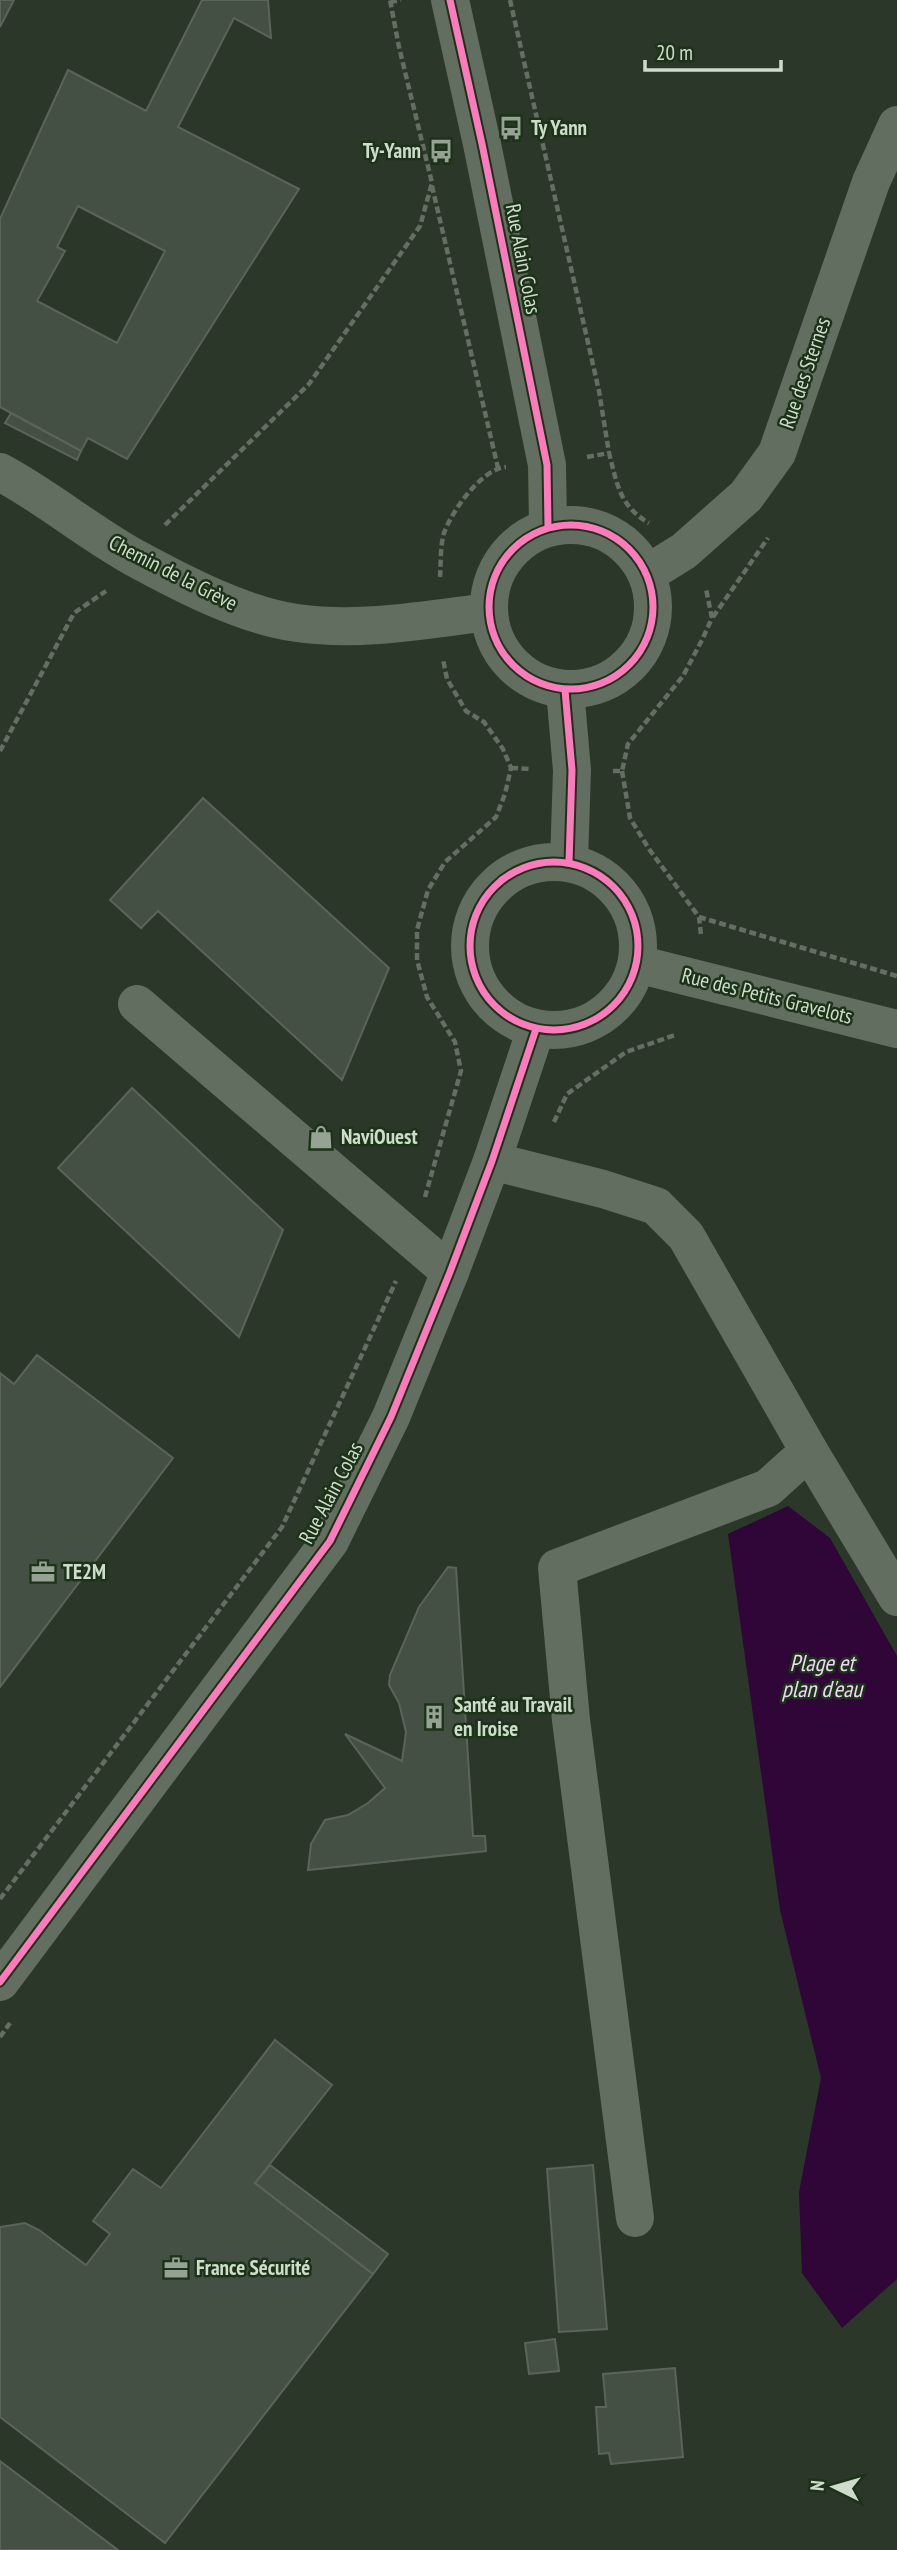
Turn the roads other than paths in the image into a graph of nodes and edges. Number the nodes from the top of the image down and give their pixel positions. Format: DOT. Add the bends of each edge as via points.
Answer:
graph roads {
  1 [pos="450,0"];
  2 [pos="897,125"];
  3 [pos="0,472"];
  4 [pos="548,526"];
  5 [pos="647,574"];
  6 [pos="488,611"];
  7 [pos="565,690"];
  8 [pos="569,862"];
  9 [pos="637,964"];
  10 [pos="137,1004"];
  11 [pos="536,1029"];
  12 [pos="897,1029"];
  13 [pos="492,1161"];
  14 [pos="450,1272"];
  15 [pos="809,1451"];
  16 [pos="897,1597"];
  17 [pos="0,1982"];
  18 [pos="635,2218"];
  1 -- 4 [label="street, Rue Alain Colas" via="547,465"];
  2 -- 5 [label="street, Rue des Sternes" via="871,182 777,453 746,496 684,551"];
  3 -- 6 [label="street, Chemin de la Grève" via="133,557 237,607 296,623 377,626"];
  4 -- 5 [label="street" via="578,523 607,532 631,549"];
  4 -- 6 [label="street" via="523,538 503,558 491,583"];
  5 -- 7 [label="street" via="654,607 647,641 627,668 598,686"];
  6 -- 7 [label="street" via="495,640 511,665 536,683"];
  7 -- 8 [label="street" via="572,770"];
  8 -- 9 [label="street" via="595,872 616,888 632,911 638,937"];
  8 -- 11 [label="street" via="540,863 512,872 490,891 475,916 470,944 478,982 488,999 509,1018"];
  9 -- 11 [label="street" via="628,989 611,1010 588,1024 562,1031"];
  9 -- 12 [label="street, Rue des Petits Gravelots"];
  10 -- 14 [label="street"];
  11 -- 13 [label="street, Rue Alain Colas"];
  13 -- 14 [label="street, Rue Alain Colas"];
  13 -- 15 [label="street" via="656,1206 686,1236"];
  14 -- 17 [label="street, Rue Alain Colas" via="391,1417 330,1541"];
  15 -- 16 [label="street"];
  15 -- 18 [label="street" via="768,1488 557,1568 571,1720"];
}
